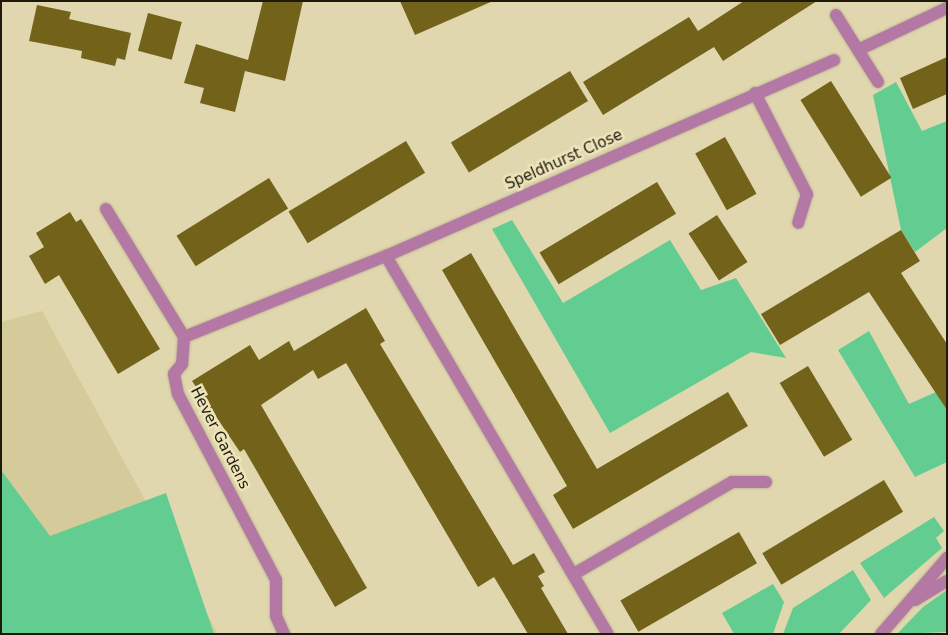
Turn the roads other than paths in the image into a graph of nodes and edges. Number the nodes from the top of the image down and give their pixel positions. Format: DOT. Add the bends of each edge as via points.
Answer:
graph roads {
  1 [pos="947,8"];
  2 [pos="836,15"];
  3 [pos="858,50"];
  4 [pos="834,60"];
  5 [pos="878,82"];
  6 [pos="755,93"];
  7 [pos="106,209"];
  8 [pos="798,223"];
  9 [pos="386,256"];
  10 [pos="184,337"];
  11 [pos="766,482"];
  12 [pos="947,558"];
  13 [pos="574,574"];
  14 [pos="947,581"];
  15 [pos="910,603"];
  16 [pos="284,634"];
  17 [pos="608,634"];
  18 [pos="881,634"];
  1 -- 3 [label="street"];
  2 -- 3 [label="street"];
  3 -- 5 [label="street"];
  4 -- 6 [label="street, Speldhurst Close"];
  6 -- 8 [label="street" via="807,194"];
  6 -- 9 [label="street, Speldhurst Close"];
  7 -- 10 [label="street"];
  9 -- 10 [label="street, Speldhurst Close"];
  9 -- 13 [label="street"];
  10 -- 16 [label="street, Hever Gardens" via="182,364 174,374 178,394 276,580 276,616"];
  11 -- 13 [label="street" via="732,482"];
  12 -- 15 [label="street" via="938,564"];
  13 -- 17 [label="street"];
  14 -- 15 [label="street"];
  15 -- 18 [label="street"];
}
